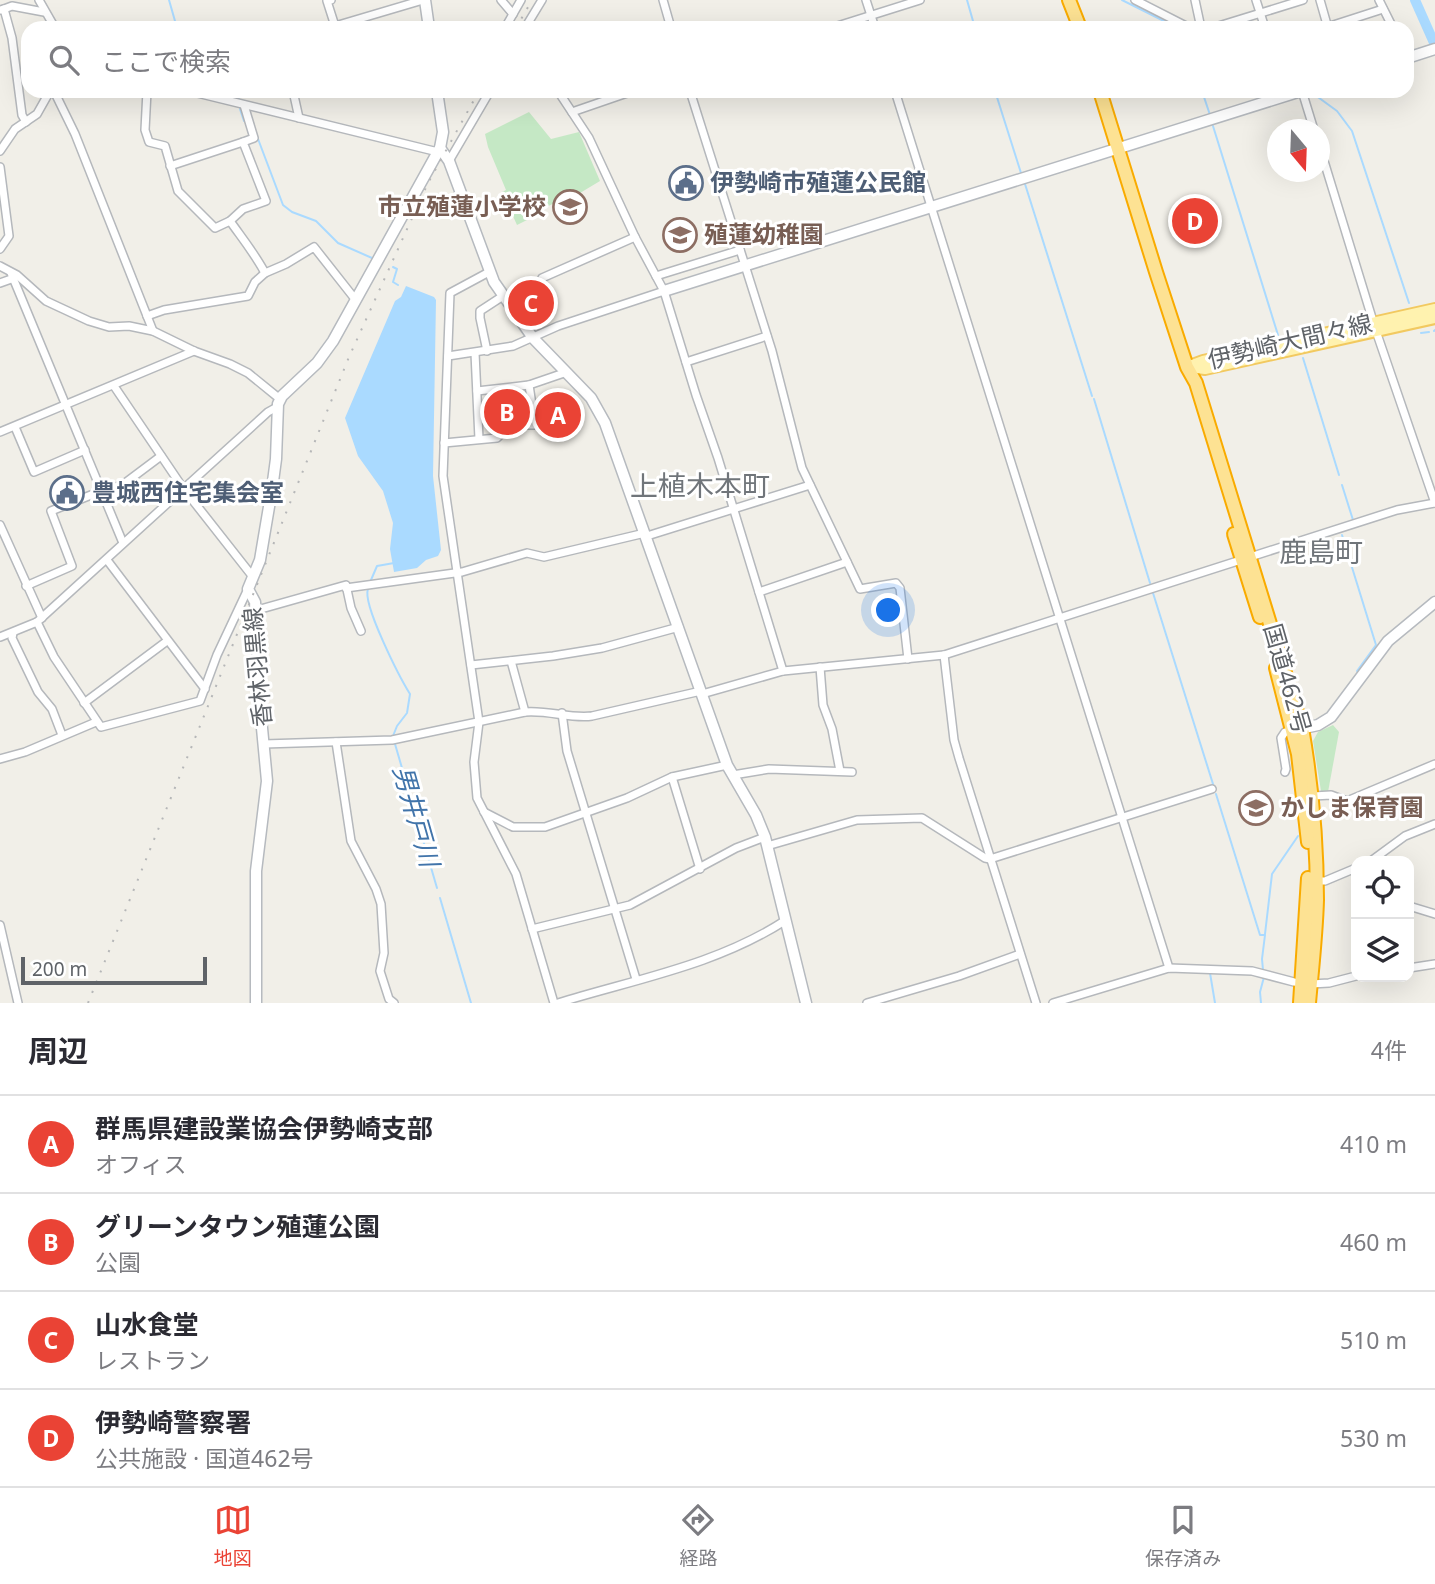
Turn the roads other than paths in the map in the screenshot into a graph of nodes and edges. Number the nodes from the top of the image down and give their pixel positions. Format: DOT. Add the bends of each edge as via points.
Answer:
graph roads {
  1 [pos="39,0"];
  2 [pos="331,0"];
  3 [pos="424,0"];
  4 [pos="501,0"];
  5 [pos="521,0"];
  6 [pos="542,0"];
  7 [pos="663,0"];
  8 [pos="866,0"];
  9 [pos="920,0"];
  10 [pos="1069,0"];
  11 [pos="1135,0"];
  12 [pos="1152,0"];
  13 [pos="1195,0"];
  14 [pos="1256,0"];
  15 [pos="1303,0"];
  16 [pos="1320,0"];
  17 [pos="1379,0"];
  18 [pos="1154,9"];
  19 [pos="1383,9"];
  20 [pos="2,10"];
  21 [pos="44,12"];
  22 [pos="1260,13"];
  23 [pos="513,14"];
  24 [pos="871,15"];
  25 [pos="45,21"];
  26 [pos="50,21"];
  27 [pos="330,21"];
  28 [pos="352,21"];
  29 [pos="428,21"];
  30 [pos="509,21"];
  31 [pos="529,21"];
  32 [pos="669,21"];
  33 [pos="853,21"];
  34 [pos="873,21"];
  35 [pos="1077,21"];
  36 [pos="1177,21"];
  37 [pos="1200,21"];
  38 [pos="1234,21"];
  39 [pos="1263,21"];
  40 [pos="1325,21"];
  41 [pos="1348,21"];
  42 [pos="1389,21"];
  43 [pos="1435,50"];
  44 [pos="1414,56"];
  45 [pos="47,98"];
  46 [pos="56,98"];
  47 [pos="147,98"];
  48 [pos="216,98"];
  49 [pos="295,98"];
  50 [pos="439,98"];
  51 [pos="486,98"];
  52 [pos="563,98"];
  53 [pos="613,98"];
  54 [pos="692,98"];
  55 [pos="897,98"];
  56 [pos="1102,98"];
  57 [pos="1280,98"];
  58 [pos="1304,98"];
  59 [pos="244,105"];
  60 [pos="572,112"];
  61 [pos="299,118"];
  62 [pos="1311,119"];
  63 [pos="26,122"];
  64 [pos="243,142"];
  65 [pos="1118,149"];
  66 [pos="439,150"];
  67 [pos="0,151"];
  68 [pos="449,161"];
  69 [pos="170,166"];
  70 [pos="0,167"];
  71 [pos="1330,181"];
  72 [pos="931,208"];
  73 [pos="230,220"];
  74 [pos="635,237"];
  75 [pos="0,249"];
  76 [pos="740,250"];
  77 [pos="745,265"];
  78 [pos="0,266"];
  79 [pos="489,272"];
  80 [pos="265,273"];
  81 [pos="12,275"];
  82 [pos="656,276"];
  83 [pos="542,278"];
  84 [pos="0,283"];
  85 [pos="664,291"];
  86 [pos="503,296"];
  87 [pos="355,299"];
  88 [pos="1435,309"];
  89 [pos="147,316"];
  90 [pos="1435,318"];
  91 [pos="1375,327"];
  92 [pos="153,331"];
  93 [pos="767,336"];
  94 [pos="533,338"];
  95 [pos="194,351"];
  96 [pos="487,351"];
  97 [pos="475,353"];
  98 [pos="448,356"];
  99 [pos="686,362"];
  100 [pos="1187,367"];
  101 [pos="567,372"];
  102 [pos="529,385"];
  103 [pos="114,386"];
  104 [pos="477,391"];
  105 [pos="279,403"];
  106 [pos="66,405"];
  107 [pos="15,426"];
  108 [pos="0,432"];
  109 [pos="479,439"];
  110 [pos="444,443"];
  111 [pos="85,450"];
  112 [pos="161,456"];
  113 [pos="810,485"];
  114 [pos="1432,486"];
  115 [pos="183,488"];
  116 [pos="102,492"];
  117 [pos="1435,503"];
  118 [pos="733,509"];
  119 [pos="0,525"];
  120 [pos="646,534"];
  121 [pos="123,543"];
  122 [pos="1247,559"];
  123 [pos="107,560"];
  124 [pos="847,562"];
  125 [pos="457,573"];
  126 [pos="253,577"];
  127 [pos="26,586"];
  128 [pos="248,589"];
  129 [pos="346,589"];
  130 [pos="759,592"];
  131 [pos="1435,601"];
  132 [pos="254,611"];
  133 [pos="1060,618"];
  134 [pos="39,620"];
  135 [pos="678,627"];
  136 [pos="361,631"];
  137 [pos="13,633"];
  138 [pos="0,637"];
  139 [pos="167,640"];
  140 [pos="944,655"];
  141 [pos="908,659"];
  142 [pos="511,660"];
  143 [pos="471,665"];
  144 [pos="820,667"];
  145 [pos="783,671"];
  146 [pos="205,689"];
  147 [pos="702,692"];
  148 [pos="84,703"];
  149 [pos="525,712"];
  150 [pos="562,713"];
  151 [pos="96,722"];
  152 [pos="479,722"];
  153 [pos="1298,729"];
  154 [pos="62,735"];
  155 [pos="336,743"];
  156 [pos="264,744"];
  157 [pos="0,759"];
  158 [pos="1435,764"];
  159 [pos="727,765"];
  160 [pos="840,771"];
  161 [pos="852,772"];
  162 [pos="1285,772"];
  163 [pos="733,775"];
  164 [pos="672,777"];
  165 [pos="1212,789"];
  166 [pos="1313,796"];
  167 [pos="483,812"];
  168 [pos="586,813"];
  169 [pos="1123,818"];
  170 [pos="1435,824"];
  171 [pos="766,842"];
  172 [pos="1378,856"];
  173 [pos="990,859"];
  174 [pos="700,869"];
  175 [pos="1351,870"];
  176 [pos="1316,881"];
  177 [pos="1414,908"];
  178 [pos="615,910"];
  179 [pos="1435,914"];
  180 [pos="786,920"];
  181 [pos="0,925"];
  182 [pos="532,929"];
  183 [pos="1020,954"];
  184 [pos="1435,964"];
  185 [pos="1414,967"];
  186 [pos="1169,968"];
  187 [pos="1351,977"];
  188 [pos="636,979"];
  189 [pos="1306,983"];
  190 [pos="19,1003"];
  191 [pos="256,1003"];
  192 [pos="394,1003"];
  193 [pos="556,1003"];
  194 [pos="806,1003"];
  195 [pos="867,1003"];
  196 [pos="1036,1003"];
  197 [pos="1053,1003"];
  198 [pos="1300,1003"];
  199 [pos="1309,1003"];
  1 -- 21 [label="street"];
  2 -- 27 [label="street" via="327,1"];
  3 -- 28 [label="street"];
  3 -- 29 [label="street"];
  4 -- 23 [label="street"];
  5 -- 23 [label="street"];
  6 -- 31 [label="street"];
  7 -- 32 [label="street"];
  8 -- 24 [label="street"];
  9 -- 24 [label="street"];
  10 -- 35 [label="highway"];
  11 -- 18 [label="street"];
  12 -- 18 [label="street"];
  13 -- 37 [label="street"];
  14 -- 22 [label="street"];
  15 -- 22 [label="street"];
  16 -- 40 [label="street"];
  17 -- 19 [label="street"];
  18 -- 36 [label="street"];
  19 -- 41 [label="street"];
  19 -- 42 [label="street"];
  20 -- 21 [label="street" via="12,6"];
  20 -- 63 [label="street" via="12,38"];
  21 -- 25 [label="street"];
  21 -- 26 [label="street"];
  22 -- 38 [label="street"];
  22 -- 39 [label="street"];
  23 -- 30 [label="street"];
  24 -- 33 [label="street"];
  24 -- 34 [label="street"];
  43 -- 44 [label="street"];
  45 -- 63 [label="street"];
  46 -- 89 [label="street" via="75,134"];
  47 -- 69 [label="street" via="149,142 165,146"];
  48 -- 59 [label="street"];
  49 -- 61 [label="street"];
  50 -- 66 [label="street" via="443,132"];
  51 -- 68 [label="street"];
  52 -- 60 [label="street"];
  53 -- 60 [label="street"];
  54 -- 76 [label="street"];
  55 -- 72 [label="street"];
  56 -- 65 [label="highway, 国道462号"];
  57 -- 65 [label="street"];
  58 -- 62 [label="street"];
  59 -- 61 [label="street"];
  59 -- 64 [label="street" via="254,138"];
  60 -- 74 [label="street"];
  61 -- 66 [label="street"];
  63 -- 67 [label="street"];
  64 -- 69 [label="street"];
  64 -- 73 [label="street" via="266,201 243,209"];
  65 -- 72 [label="street"];
  65 -- 100 [label="highway, 国道462号"];
  66 -- 68 [label="street"];
  66 -- 87 [label="street"];
  68 -- 79 [label="street"];
  69 -- 73 [label="street" via="178,191 215,228"];
  70 -- 75 [label="street" via="9,236"];
  71 -- 91 [label="street"];
  72 -- 77 [label="street"];
  72 -- 133 [label="street"];
  73 -- 80 [label="street"];
  74 -- 82 [label="street"];
  74 -- 83 [label="street"];
  76 -- 77 [label="street"];
  76 -- 82 [label="street"];
  77 -- 85 [label="street"];
  77 -- 93 [label="street"];
  78 -- 81 [label="street"];
  79 -- 86 [label="street"];
  79 -- 98 [label="street" via="450,293"];
  80 -- 87 [label="street" via="314,247"];
  80 -- 89 [label="street" via="248,296"];
  81 -- 84 [label="street"];
  81 -- 92 [label="street" via="18,275 46,300 89,321"];
  81 -- 106 [label="street"];
  82 -- 85 [label="street"];
  85 -- 94 [label="street"];
  85 -- 99 [label="street"];
  86 -- 94 [label="street"];
  86 -- 96 [label="street" via="480,311"];
  87 -- 105 [label="street" via="328,349"];
  88 -- 91 [label="main road, 伊勢崎大間々線"];
  89 -- 92 [label="street"];
  90 -- 91 [label="main road, 伊勢崎大間々線"];
  91 -- 100 [label="main road, 伊勢崎大間々線" via="1203,360"];
  91 -- 114 [label="street"];
  92 -- 95 [label="street"];
  93 -- 99 [label="street"];
  93 -- 113 [label="street"];
  94 -- 96 [label="street"];
  94 -- 101 [label="street"];
  95 -- 103 [label="street"];
  95 -- 105 [label="street" via="248,373"];
  96 -- 97 [label="street"];
  97 -- 98 [label="street"];
  97 -- 104 [label="street"];
  98 -- 110 [label="street"];
  99 -- 118 [label="street"];
  100 -- 122 [label="highway, 国道462号" via="1196,383"];
  101 -- 102 [label="street"];
  101 -- 120 [label="street" via="591,397 605,423"];
  102 -- 104 [label="street"];
  102 -- 109 [label="street" via="535,425 501,425 497,438"];
  103 -- 106 [label="street"];
  103 -- 112 [label="street"];
  104 -- 109 [label="street"];
  105 -- 115 [label="street"];
  105 -- 126 [label="street, 香林羽黒線" via="275,469"];
  106 -- 107 [label="street"];
  106 -- 111 [label="street"];
  107 -- 108 [label="street"];
  107 -- 111 [label="street" via="34,472"];
  109 -- 110 [label="street"];
  110 -- 125 [label="street" via="443,475"];
  111 -- 116 [label="street"];
  112 -- 115 [label="street"];
  112 -- 116 [label="street" via="125,483"];
  113 -- 118 [label="street"];
  113 -- 124 [label="street"];
  114 -- 117 [label="street"];
  115 -- 121 [label="street"];
  115 -- 126 [label="street"];
  116 -- 121 [label="street"];
  116 -- 127 [label="street" via="51,511 72,566"];
  117 -- 122 [label="street" via="1397,510"];
  118 -- 120 [label="street"];
  118 -- 130 [label="street"];
  119 -- 127 [label="street"];
  120 -- 125 [label="street" via="544,557 527,553"];
  120 -- 135 [label="street"];
  121 -- 123 [label="street"];
  122 -- 133 [label="street"];
  122 -- 153 [label="highway, 国道462号"];
  123 -- 134 [label="street"];
  123 -- 139 [label="street"];
  124 -- 130 [label="street"];
  124 -- 141 [label="street" via="860,590 896,583 900,588"];
  125 -- 129 [label="street"];
  125 -- 143 [label="street"];
  126 -- 128 [label="street, 香林羽黒線"];
  127 -- 134 [label="street"];
  128 -- 132 [label="street, 香林羽黒線"];
  128 -- 146 [label="street"];
  129 -- 132 [label="street" via="342,585"];
  129 -- 136 [label="street"];
  130 -- 145 [label="street"];
  131 -- 153 [label="street" via="1388,641 1331,717"];
  132 -- 156 [label="street, 香林羽黒線"];
  133 -- 140 [label="street"];
  133 -- 169 [label="street"];
  134 -- 137 [label="street"];
  134 -- 148 [label="street" via="54,657"];
  135 -- 142 [label="street" via="602,648"];
  135 -- 147 [label="street"];
  137 -- 138 [label="street"];
  137 -- 154 [label="street" via="24,666 52,709"];
  139 -- 146 [label="street"];
  139 -- 148 [label="street"];
  140 -- 141 [label="street"];
  140 -- 173 [label="street" via="954,740"];
  141 -- 144 [label="street"];
  142 -- 143 [label="street"];
  142 -- 149 [label="street"];
  143 -- 152 [label="street"];
  144 -- 145 [label="street"];
  144 -- 160 [label="street" via="823,705"];
  145 -- 147 [label="street"];
  146 -- 151 [label="street" via="200,701 101,727"];
  147 -- 150 [label="street" via="592,716"];
  147 -- 159 [label="street"];
  148 -- 151 [label="street"];
  149 -- 150 [label="street"];
  149 -- 152 [label="street"];
  150 -- 168 [label="street" via="567,751"];
  151 -- 154 [label="street"];
  152 -- 155 [label="street" via="392,740"];
  152 -- 167 [label="street" via="474,762"];
  153 -- 162 [label="street" via="1281,737"];
  153 -- 166 [label="highway, 国道462号"];
  153 -- 189 [label="highway, 国道462号" via="1308,840"];
  154 -- 157 [label="street"];
  155 -- 156 [label="street"];
  155 -- 192 [label="street" via="351,841 382,904 380,971"];
  156 -- 191 [label="street, 香林羽黒線" via="267,781 255,894"];
  158 -- 166 [label="street" via="1347,801 1331,795"];
  159 -- 163 [label="street"];
  159 -- 164 [label="street"];
  160 -- 161 [label="street"];
  160 -- 163 [label="street" via="769,769"];
  163 -- 171 [label="street"];
  164 -- 168 [label="street"];
  164 -- 174 [label="street"];
  165 -- 169 [label="street"];
  166 -- 176 [label="highway, 国道462号"];
  167 -- 168 [label="street" via="513,827 545,827"];
  167 -- 182 [label="street" via="516,874"];
  168 -- 178 [label="street"];
  169 -- 173 [label="street"];
  169 -- 186 [label="street"];
  170 -- 172 [label="street" via="1405,836"];
  171 -- 173 [label="street" via="857,820 922,818"];
  171 -- 174 [label="street" via="736,848"];
  171 -- 180 [label="street"];
  173 -- 183 [label="street"];
  174 -- 178 [label="street"];
  175 -- 176 [label="street"];
  176 -- 189 [label="highway, 国道462号"];
  177 -- 179 [label="street"];
  178 -- 182 [label="street"];
  178 -- 188 [label="street"];
  180 -- 188 [label="street" via="727,953"];
  180 -- 194 [label="street"];
  181 -- 190 [label="street"];
  182 -- 193 [label="street"];
  183 -- 195 [label="street"];
  183 -- 196 [label="street"];
  184 -- 185 [label="street"];
  186 -- 189 [label="street" via="1252,971"];
  186 -- 197 [label="street"];
  187 -- 189 [label="street"];
  188 -- 193 [label="street"];
  189 -- 198 [label="highway, 国道462号"];
  189 -- 199 [label="highway, 国道462号"];
}
